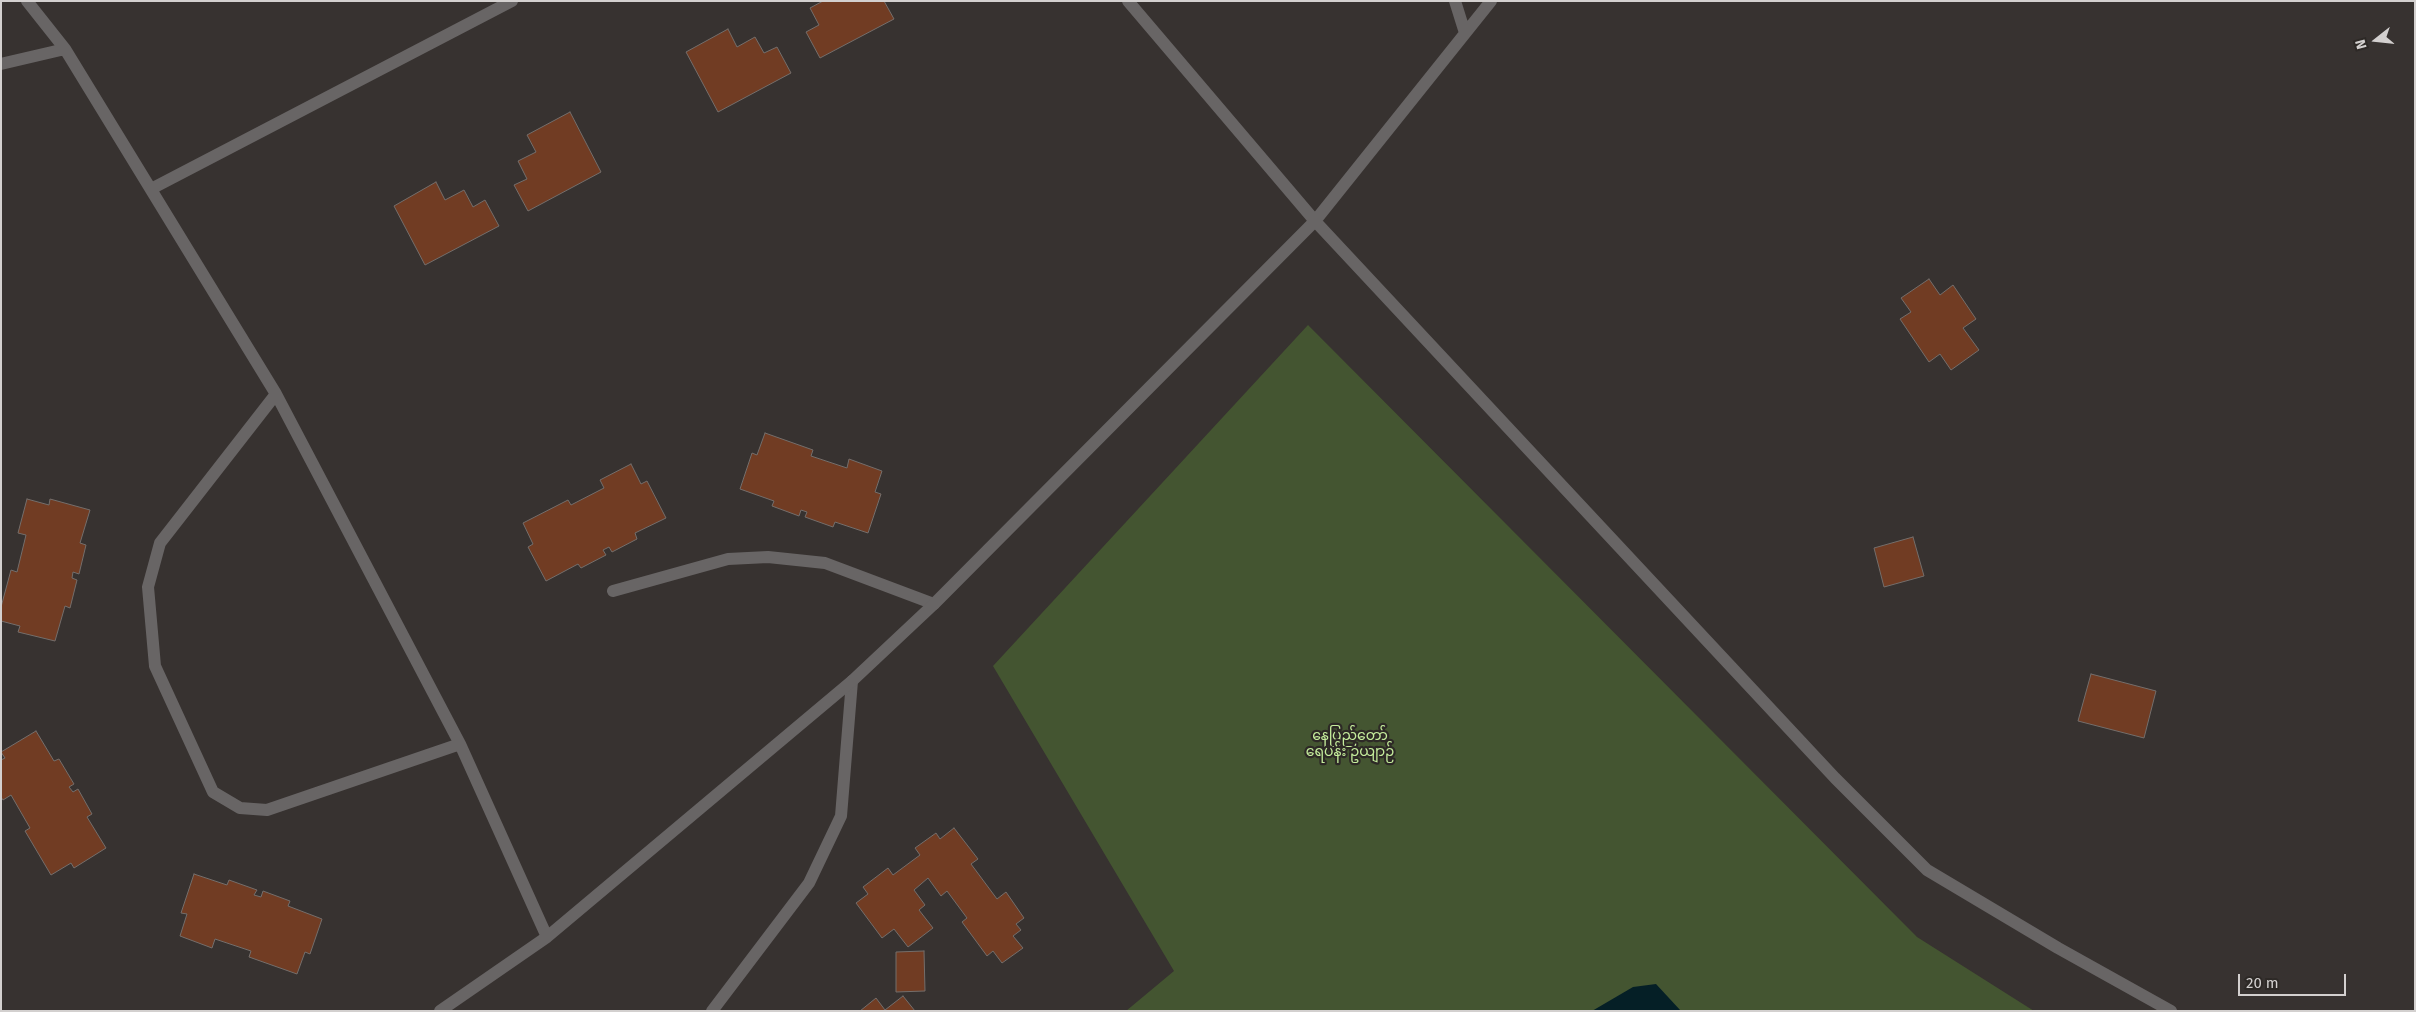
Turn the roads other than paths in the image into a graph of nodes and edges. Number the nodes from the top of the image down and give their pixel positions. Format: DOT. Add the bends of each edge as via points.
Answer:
graph roads {
  1 [pos="27,1"];
  2 [pos="512,1"];
  3 [pos="1128,1"];
  4 [pos="1455,1"];
  5 [pos="1491,1"];
  6 [pos="1465,33"];
  7 [pos="65,49"];
  8 [pos="1,64"];
  9 [pos="151,189"];
  10 [pos="1315,221"];
  11 [pos="276,394"];
  12 [pos="613,590"];
  13 [pos="934,604"];
  14 [pos="852,681"];
  15 [pos="460,744"];
  16 [pos="546,936"];
  17 [pos="440,1011"];
  18 [pos="712,1011"];
  19 [pos="2171,1011"];
  1 -- 7 [label="street"];
  2 -- 9 [label="street"];
  3 -- 10 [label="street"];
  4 -- 6 [label="street"];
  5 -- 6 [label="street"];
  6 -- 10 [label="street"];
  7 -- 8 [label="street"];
  7 -- 9 [label="street"];
  9 -- 11 [label="street"];
  10 -- 13 [label="street"];
  10 -- 19 [label="street" via="1835,778 1927,870"];
  11 -- 15 [label="street"];
  11 -- 15 [label="street" via="160,543 148,588 155,666 213,792 240,808 267,810"];
  12 -- 13 [label="street" via="728,559 768,557 825,563"];
  13 -- 14 [label="street"];
  14 -- 16 [label="street"];
  14 -- 18 [label="street" via="841,816 809,883"];
  15 -- 16 [label="street"];
  16 -- 17 [label="street"];
}
